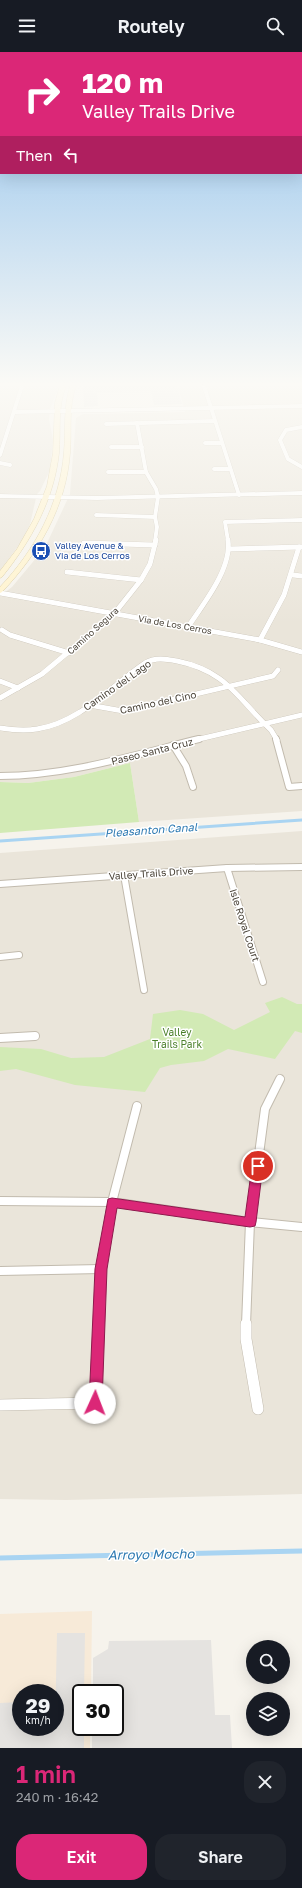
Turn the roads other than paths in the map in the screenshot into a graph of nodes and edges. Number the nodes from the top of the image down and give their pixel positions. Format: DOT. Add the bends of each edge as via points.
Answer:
graph roads {
  1 [pos="54,465"];
  2 [pos="66,465"];
  3 [pos="145,465"];
  4 [pos="229,465"];
  5 [pos="214,469"];
  6 [pos="230,469"];
  7 [pos="108,472"];
  8 [pos="146,472"];
  9 [pos="302,493"];
  10 [pos="239,495"];
  11 [pos="0,496"];
  12 [pos="158,497"];
  13 [pos="45,498"];
  14 [pos="57,498"];
  15 [pos="96,515"];
  16 [pos="155,517"];
  17 [pos="302,520"];
  18 [pos="84,543"];
  19 [pos="155,545"];
  20 [pos="300,547"];
  21 [pos="229,549"];
  22 [pos="67,572"];
  23 [pos="293,575"];
  24 [pos="0,576"];
  25 [pos="302,576"];
  26 [pos="141,580"];
  27 [pos="0,592"];
  28 [pos="114,614"];
  29 [pos="188,627"];
  30 [pos="2,630"];
  31 [pos="260,640"];
  32 [pos="69,652"];
  33 [pos="302,652"];
  34 [pos="278,670"];
  35 [pos="0,681"];
  36 [pos="227,686"];
  37 [pos="18,688"];
  38 [pos="0,698"];
  39 [pos="89,705"];
  40 [pos="302,715"];
  41 [pos="264,724"];
  42 [pos="0,728"];
  43 [pos="173,745"];
  44 [pos="0,776"];
  45 [pos="302,786"];
  46 [pos="193,787"];
  47 [pos="302,867"];
  48 [pos="227,868"];
  49 [pos="124,875"];
  50 [pos="0,884"];
  51 [pos="19,955"];
  52 [pos="0,957"];
  53 [pos="263,982"];
  54 [pos="144,990"];
  55 [pos="35,1036"];
  56 [pos="0,1038"];
  57 [pos="280,1079"];
  58 [pos="137,1106"];
  59 [pos="0,1201"];
  60 [pos="112,1202"];
  61 [pos="250,1222"];
  62 [pos="302,1227"];
  63 [pos="101,1269"];
  64 [pos="0,1271"];
  65 [pos="0,1405"];
  66 [pos="258,1410"];
  1 -- 13 [label="main road"];
  2 -- 14 [label="main road"];
  3 -- 8 [label="street"];
  4 -- 6 [label="street"];
  5 -- 6 [label="street"];
  6 -- 10 [label="street"];
  7 -- 8 [label="street"];
  8 -- 12 [label="street"];
  9 -- 10 [label="street"];
  10 -- 12 [label="street"];
  11 -- 13 [label="street"];
  12 -- 14 [label="street"];
  12 -- 16 [label="street, Camino Segura"];
  13 -- 14 [label="street"];
  13 -- 24 [label="main road" via="28,537 17,556"];
  14 -- 27 [label="main road" via="50,519 30,558"];
  15 -- 16 [label="street"];
  16 -- 19 [label="street, Camino Segura"];
  17 -- 21 [label="street" via="225,522"];
  18 -- 19 [label="street"];
  19 -- 26 [label="street, Camino Segura" via="150,564"];
  20 -- 21 [label="street"];
  20 -- 23 [label="street"];
  21 -- 29 [label="street" via="219,579"];
  22 -- 26 [label="street"];
  23 -- 25 [label="street"];
  23 -- 31 [label="street" via="279,609"];
  26 -- 28 [label="street, Camino Segura"];
  27 -- 28 [label="street, Via de Los Cerros"];
  28 -- 29 [label="street, Via de Los Cerros"];
  28 -- 32 [label="street, Camino Segura"];
  29 -- 31 [label="street, Via de Los Cerros"];
  30 -- 32 [label="street" via="10,635"];
  31 -- 33 [label="street, Via de Los Cerros"];
  32 -- 37 [label="street, Camino Segura" via="42,674"];
  34 -- 36 [label="street, Camino del Cino" via="272,676"];
  35 -- 37 [label="street"];
  36 -- 39 [label="street, Camino del Cino" via="123,711"];
  36 -- 39 [label="street, Camino del Lago" via="207,669 154,659"];
  36 -- 41 [label="street, Camino del Lago"];
  37 -- 38 [label="street, Camino Segura"];
  39 -- 42 [label="street, Camino del Lago" via="57,725 27,730"];
  40 -- 41 [label="street, Paseo Santa Cruz"];
  41 -- 43 [label="street, Paseo Santa Cruz"];
  41 -- 45 [label="street, Camino del Lago" via="276,738 289,787"];
  43 -- 44 [label="street, Paseo Santa Cruz" via="73,769"];
  43 -- 46 [label="street" via="186,766"];
  47 -- 48 [label="street, Valley Trails Drive"];
  48 -- 49 [label="street, Valley Trails Drive"];
  48 -- 53 [label="street, Isle Royal Court"];
  49 -- 50 [label="street, Valley Trails Drive"];
  49 -- 54 [label="street"];
  51 -- 52 [label="street"];
  55 -- 56 [label="street"];
  57 -- 61 [label="street" via="265,1109"];
  58 -- 60 [label="street"];
  59 -- 60 [label="street"];
  60 -- 61 [label="street"];
  60 -- 63 [label="street"];
  61 -- 62 [label="street"];
  61 -- 66 [label="street" via="246,1338"];
  63 -- 64 [label="street"];
  63 -- 65 [label="street" via="95,1403"];
}
